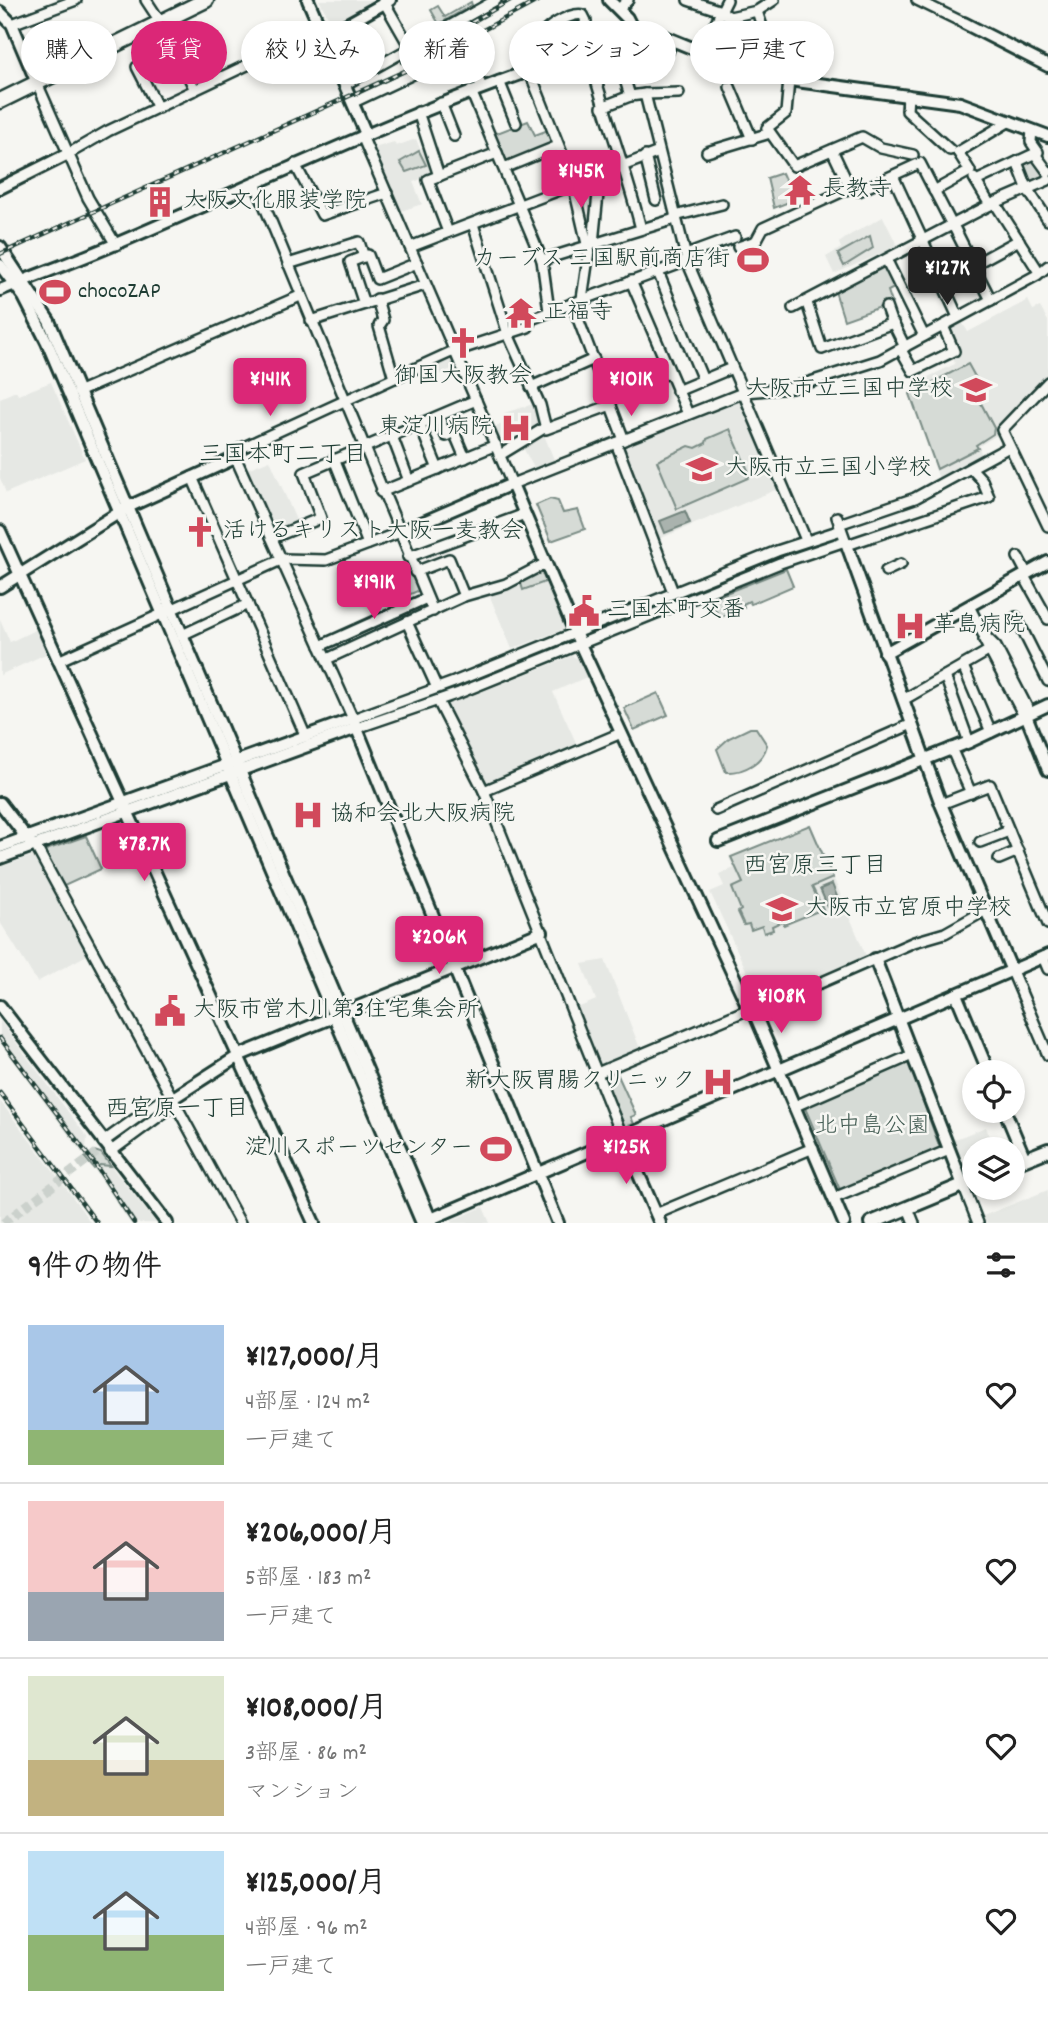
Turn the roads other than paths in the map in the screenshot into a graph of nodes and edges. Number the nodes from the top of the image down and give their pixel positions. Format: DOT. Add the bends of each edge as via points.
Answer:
graph roads {
  1 [pos="76,0"];
  2 [pos="146,0"];
  3 [pos="206,0"];
  4 [pos="308,0"];
  5 [pos="496,0"];
  6 [pos="609,0"];
  7 [pos="628,0"];
  8 [pos="688,0"];
  9 [pos="727,0"];
  10 [pos="774,0"];
  11 [pos="917,0"];
  12 [pos="386,1"];
  13 [pos="619,9"];
  14 [pos="757,10"];
  15 [pos="721,11"];
  16 [pos="0,12"];
  17 [pos="159,21"];
  18 [pos="164,21"];
  19 [pos="319,21"];
  20 [pos="348,21"];
  21 [pos="460,21"];
  22 [pos="627,21"];
  23 [pos="716,21"];
  24 [pos="760,21"];
  25 [pos="964,23"];
  26 [pos="12,24"];
  27 [pos="399,26"];
  28 [pos="21,45"];
  29 [pos="549,63"];
  30 [pos="1048,66"];
  31 [pos="241,70"];
  32 [pos="509,77"];
  33 [pos="399,81"];
  34 [pos="499,81"];
  35 [pos="33,84"];
  36 [pos="38,84"];
  37 [pos="146,84"];
  38 [pos="192,84"];
  39 [pos="346,84"];
  40 [pos="475,84"];
  41 [pos="534,84"];
  42 [pos="596,84"];
  43 [pos="626,84"];
  44 [pos="789,84"];
  45 [pos="821,84"];
  46 [pos="730,87"];
  47 [pos="477,89"];
  48 [pos="195,90"];
  49 [pos="679,93"];
  50 [pos="645,94"];
  51 [pos="908,95"];
  52 [pos="630,96"];
  53 [pos="0,101"];
  54 [pos="354,102"];
  55 [pos="441,103"];
  56 [pos="602,107"];
  57 [pos="158,108"];
  58 [pos="418,112"];
  59 [pos="1010,121"];
  60 [pos="516,124"];
  61 [pos="1032,130"];
  62 [pos="771,133"];
  63 [pos="364,134"];
  64 [pos="454,136"];
  65 [pos="1048,136"];
  66 [pos="752,139"];
  67 [pos="558,146"];
  68 [pos="832,150"];
  69 [pos="950,150"];
  70 [pos="659,152"];
  71 [pos="707,152"];
  72 [pos="497,153"];
  73 [pos="1035,153"];
  74 [pos="68,154"];
  75 [pos="913,155"];
  76 [pos="645,156"];
  77 [pos="1017,162"];
  78 [pos="295,164"];
  79 [pos="625,165"];
  80 [pos="504,168"];
  81 [pos="970,171"];
  82 [pos="1048,172"];
  83 [pos="597,175"];
  84 [pos="439,176"];
  85 [pos="894,178"];
  86 [pos="1048,180"];
  87 [pos="976,181"];
  88 [pos="255,183"];
  89 [pos="573,184"];
  90 [pos="0,188"];
  91 [pos="850,188"];
  92 [pos="1028,190"];
  93 [pos="934,191"];
  94 [pos="387,193"];
  95 [pos="656,200"];
  96 [pos="722,204"];
  97 [pos="993,204"];
  98 [pos="520,206"];
  99 [pos="675,218"];
  100 [pos="1048,220"];
  101 [pos="473,224"];
  102 [pos="953,227"];
  103 [pos="641,229"];
  104 [pos="448,232"];
  105 [pos="735,237"];
  106 [pos="1019,240"];
  107 [pos="922,243"];
  108 [pos="590,244"];
  109 [pos="116,245"];
  110 [pos="0,247"];
  111 [pos="410,247"];
  112 [pos="738,247"];
  113 [pos="364,257"];
  114 [pos="687,258"];
  115 [pos="542,260"];
  116 [pos="887,261"];
  117 [pos="288,264"];
  118 [pos="417,264"];
  119 [pos="0,265"];
  120 [pos="973,265"];
  121 [pos="1048,266"];
  122 [pos="658,272"];
  123 [pos="1039,272"];
  124 [pos="380,278"];
  125 [pos="631,281"];
  126 [pos="19,283"];
  127 [pos="425,285"];
  128 [pos="0,290"];
  129 [pos="300,296"];
  130 [pos="382,298"];
  131 [pos="582,299"];
  132 [pos="991,300"];
  133 [pos="364,303"];
  134 [pos="572,303"];
  135 [pos="807,303"];
  136 [pos="886,307"];
  137 [pos="793,308"];
  138 [pos="549,311"];
  139 [pos="958,317"];
  140 [pos="311,321"];
  141 [pos="892,324"];
  142 [pos="943,326"];
  143 [pos="508,334"];
  144 [pos="924,336"];
  145 [pos="903,348"];
  146 [pos="456,351"];
  147 [pos="594,359"];
  148 [pos="732,368"];
  149 [pos="669,372"];
  150 [pos="394,378"];
  151 [pos="702,380"];
  152 [pos="1045,386"];
  153 [pos="531,387"];
  154 [pos="677,391"];
  155 [pos="78,392"];
  156 [pos="741,393"];
  157 [pos="1048,398"];
  158 [pos="343,400"];
  159 [pos="476,400"];
  160 [pos="610,401"];
  161 [pos="688,414"];
  162 [pos="439,417"];
  163 [pos="420,425"];
  164 [pos="546,427"];
  165 [pos="392,436"];
  166 [pos="620,442"];
  167 [pos="364,447"];
  168 [pos="1009,447"];
  169 [pos="498,450"];
  170 [pos="464,458"];
  171 [pos="233,459"];
  172 [pos="334,459"];
  173 [pos="971,468"];
  174 [pos="438,469"];
  175 [pos="192,477"];
  176 [pos="409,481"];
  177 [pos="512,484"];
  178 [pos="381,492"];
  179 [pos="124,509"];
  180 [pos="525,514"];
  181 [pos="839,523"];
  182 [pos="1048,527"];
  183 [pos="0,531"];
  184 [pos="398,533"];
  185 [pos="272,538"];
  186 [pos="806,541"];
  187 [pos="846,543"];
  188 [pos="368,544"];
  189 [pos="809,552"];
  190 [pos="408,557"];
  191 [pos="1018,557"];
  192 [pos="281,560"];
  193 [pos="546,562"];
  194 [pos="1048,562"];
  195 [pos="748,563"];
  196 [pos="901,564"];
  197 [pos="886,571"];
  198 [pos="415,572"];
  199 [pos="753,574"];
  200 [pos="19,575"];
  201 [pos="1025,575"];
  202 [pos="238,580"];
  203 [pos="0,587"];
  204 [pos="673,593"];
  205 [pos="464,597"];
  206 [pos="427,598"];
  207 [pos="248,604"];
  208 [pos="677,604"];
  209 [pos="968,607"];
  210 [pos="433,611"];
  211 [pos="168,612"];
  212 [pos="1016,617"];
  213 [pos="1048,619"];
  214 [pos="407,622"];
  215 [pos="575,632"];
  216 [pos="182,635"];
  217 [pos="580,644"];
  218 [pos="320,646"];
  219 [pos="990,650"];
  220 [pos="886,653"];
  221 [pos="327,659"];
  222 [pos="58,661"];
  223 [pos="963,666"];
  224 [pos="945,676"];
  225 [pos="1048,681"];
  226 [pos="438,688"];
  227 [pos="903,700"];
  228 [pos="438,701"];
  229 [pos="1048,705"];
  230 [pos="1026,715"];
  231 [pos="354,724"];
  232 [pos="912,724"];
  233 [pos="991,732"];
  234 [pos="621,733"];
  235 [pos="306,737"];
  236 [pos="969,742"];
  237 [pos="951,748"];
  238 [pos="924,758"];
  239 [pos="234,769"];
  240 [pos="1048,770"];
  241 [pos="484,791"];
  242 [pos="971,793"];
  243 [pos="0,803"];
  244 [pos="941,804"];
  245 [pos="126,806"];
  246 [pos="716,810"];
  247 [pos="1009,831"];
  248 [pos="718,841"];
  249 [pos="30,842"];
  250 [pos="980,842"];
  251 [pos="0,847"];
  252 [pos="1017,851"];
  253 [pos="0,858"];
  254 [pos="999,859"];
  255 [pos="986,910"];
  256 [pos="1048,924"];
  257 [pos="542,932"];
  258 [pos="1046,956"];
  259 [pos="875,959"];
  260 [pos="453,968"];
  261 [pos="1048,969"];
  262 [pos="1012,971"];
  263 [pos="956,995"];
  264 [pos="0,1006"];
  265 [pos="751,1010"];
  266 [pos="339,1014"];
  267 [pos="898,1019"];
  268 [pos="240,1055"];
  269 [pos="912,1055"];
  270 [pos="1048,1055"];
  271 [pos="984,1060"];
  272 [pos="779,1070"];
  273 [pos="595,1074"];
  274 [pos="173,1098"];
  275 [pos="795,1106"];
  276 [pos="622,1136"];
  277 [pos="108,1141"];
  278 [pos="813,1148"];
  279 [pos="949,1150"];
  280 [pos="1048,1150"];
  281 [pos="110,1152"];
  282 [pos="1025,1160"];
  283 [pos="962,1171"];
  284 [pos="538,1173"];
  285 [pos="962,1185"];
  286 [pos="834,1198"];
  287 [pos="973,1200"];
  288 [pos="908,1208"];
  289 [pos="658,1219"];
  290 [pos="426,1222"];
  291 [pos="167,1223"];
  292 [pos="240,1223"];
  293 [pos="314,1223"];
  294 [pos="558,1223"];
  295 [pos="844,1223"];
  296 [pos="871,1223"];
  297 [pos="914,1223"];
  298 [pos="978,1223"];
  1 -- 26 [label="street"];
  2 -- 17 [label="street"];
  3 -- 18 [label="highway"];
  4 -- 19 [label="street"];
  5 -- 21 [label="street"];
  6 -- 13 [label="street"];
  7 -- 13 [label="street"];
  8 -- 15 [label="street"];
  9 -- 15 [label="street"];
  10 -- 14 [label="street"];
  11 -- 25 [label="street"];
  12 -- 20 [label="street"];
  12 -- 27 [label="street"];
  13 -- 22 [label="street"];
  14 -- 15 [label="street" via="730,17"];
  14 -- 24 [label="street"];
  15 -- 23 [label="street"];
  16 -- 26 [label="street"];
  25 -- 30 [label="street"];
  26 -- 28 [label="street"];
  29 -- 29 [label="street" via="540,43 543,34 572,14 583,15 583,27 548,41"];
  31 -- 48 [label="street"];
  32 -- 34 [label="street"];
  33 -- 54 [label="street"];
  34 -- 47 [label="street"];
  34 -- 60 [label="street"];
  35 -- 53 [label="highway"];
  36 -- 74 [label="street"];
  37 -- 57 [label="street"];
  38 -- 48 [label="street"];
  39 -- 54 [label="street"];
  40 -- 47 [label="street"];
  41 -- 67 [label="street"];
  42 -- 56 [label="street"];
  43 -- 52 [label="street"];
  44 -- 62 [label="street" via="786,113 768,125"];
  45 -- 51 [label="street"];
  46 -- 66 [label="street"];
  47 -- 55 [label="street"];
  47 -- 72 [label="street"];
  48 -- 57 [label="street"];
  49 -- 50 [label="street"];
  50 -- 52 [label="street"];
  50 -- 70 [label="street"];
  51 -- 59 [label="street" via="960,103"];
  51 -- 69 [label="street" via="907,111"];
  52 -- 56 [label="street"];
  54 -- 63 [label="street"];
  55 -- 58 [label="street"];
  55 -- 64 [label="street"];
  56 -- 79 [label="street"];
  57 -- 74 [label="street"];
  58 -- 63 [label="street"];
  58 -- 84 [label="street"];
  59 -- 61 [label="street"];
  59 -- 81 [label="street" via="958,152"];
  61 -- 65 [label="street"];
  61 -- 73 [label="street"];
  62 -- 66 [label="street"];
  62 -- 68 [label="street" via="794,166"];
  63 -- 78 [label="street"];
  63 -- 94 [label="street"];
  66 -- 71 [label="street"];
  67 -- 80 [label="street"];
  67 -- 89 [label="street"];
  68 -- 75 [label="street" via="862,137 881,148"];
  68 -- 91 [label="street"];
  70 -- 76 [label="street"];
  70 -- 99 [label="street"];
  72 -- 80 [label="street"];
  72 -- 84 [label="street"];
  73 -- 77 [label="street"];
  73 -- 82 [label="street"];
  74 -- 90 [label="street"];
  74 -- 109 [label="street"];
  76 -- 79 [label="street"];
  76 -- 95 [label="street"];
  77 -- 87 [label="street"];
  77 -- 92 [label="street"];
  78 -- 88 [label="street"];
  78 -- 94 [label="street" via="322,215"];
  79 -- 83 [label="street"];
  79 -- 103 [label="street"];
  80 -- 98 [label="street"];
  81 -- 87 [label="street"];
  81 -- 93 [label="street"];
  83 -- 89 [label="street"];
  83 -- 108 [label="street"];
  84 -- 104 [label="street" via="428,180"];
  85 -- 91 [label="street" via="859,191"];
  85 -- 93 [label="street" via="920,163"];
  85 -- 107 [label="street"];
  86 -- 92 [label="street"];
  87 -- 97 [label="street"];
  88 -- 109 [label="street"];
  88 -- 117 [label="street"];
  89 -- 98 [label="street"];
  89 -- 108 [label="street"];
  91 -- 112 [label="street" via="763,228 756,241"];
  92 -- 97 [label="street"];
  92 -- 100 [label="street"];
  93 -- 102 [label="street"];
  94 -- 111 [label="street"];
  96 -- 99 [label="street"];
  97 -- 102 [label="street"];
  97 -- 106 [label="street"];
  98 -- 101 [label="street"];
  98 -- 115 [label="street"];
  99 -- 103 [label="street"];
  99 -- 114 [label="street"];
  101 -- 104 [label="street"];
  101 -- 143 [label="street"];
  102 -- 107 [label="street"];
  102 -- 120 [label="street"];
  103 -- 108 [label="street"];
  104 -- 111 [label="street"];
  105 -- 114 [label="street"];
  106 -- 120 [label="street"];
  106 -- 123 [label="street"];
  107 -- 116 [label="street"];
  107 -- 139 [label="street"];
  108 -- 115 [label="street"];
  108 -- 131 [label="street"];
  109 -- 126 [label="street"];
  110 -- 126 [label="street"];
  111 -- 118 [label="street"];
  113 -- 117 [label="street" via="359,243"];
  113 -- 124 [label="street" via="368,255"];
  113 -- 133 [label="street" via="350,262"];
  114 -- 122 [label="street"];
  114 -- 148 [label="street"];
  115 -- 138 [label="street"];
  116 -- 135 [label="street"];
  116 -- 144 [label="street"];
  117 -- 129 [label="street"];
  118 -- 124 [label="street"];
  118 -- 127 [label="street"];
  119 -- 126 [label="street"];
  120 -- 132 [label="street"];
  121 -- 123 [label="street"];
  122 -- 125 [label="street"];
  122 -- 151 [label="street"];
  123 -- 132 [label="street"];
  124 -- 130 [label="street"];
  125 -- 131 [label="street"];
  125 -- 149 [label="street"];
  126 -- 128 [label="street"];
  126 -- 155 [label="street" via="49,321"];
  126 -- 179 [label="street"];
  127 -- 130 [label="street"];
  127 -- 146 [label="street"];
  129 -- 140 [label="street"];
  129 -- 155 [label="street"];
  130 -- 133 [label="street"];
  130 -- 150 [label="street" via="379,326"];
  131 -- 134 [label="street"];
  132 -- 139 [label="street"];
  133 -- 140 [label="street"];
  134 -- 138 [label="street"];
  134 -- 147 [label="street"];
  135 -- 137 [label="street"];
  135 -- 141 [label="street" via="822,349"];
  136 -- 141 [label="street"];
  138 -- 143 [label="street" via="531,318 528,327"];
  139 -- 142 [label="street"];
  140 -- 158 [label="street"];
  141 -- 145 [label="street"];
  142 -- 144 [label="street"];
  142 -- 145 [label="street" via="954,351 913,371"];
  143 -- 146 [label="street"];
  143 -- 153 [label="street"];
  144 -- 145 [label="street"];
  145 -- 156 [label="street" via="856,370 791,388"];
  146 -- 150 [label="street"];
  146 -- 159 [label="street"];
  147 -- 153 [label="street"];
  147 -- 160 [label="street"];
  148 -- 151 [label="street"];
  148 -- 156 [label="street"];
  149 -- 154 [label="street"];
  149 -- 160 [label="street"];
  150 -- 158 [label="street"];
  151 -- 154 [label="street"];
  152 -- 157 [label="street"];
  152 -- 168 [label="street" via="1002,430"];
  153 -- 164 [label="street"];
  154 -- 161 [label="street"];
  155 -- 179 [label="street"];
  156 -- 161 [label="street"];
  156 -- 186 [label="street"];
  158 -- 167 [label="street"];
  158 -- 171 [label="street" via="233,452"];
  159 -- 162 [label="street"];
  159 -- 169 [label="street"];
  160 -- 164 [label="street"];
  160 -- 166 [label="street"];
  161 -- 166 [label="street"];
  162 -- 163 [label="street"];
  162 -- 170 [label="street" via="446,436 454,432"];
  163 -- 165 [label="street"];
  163 -- 174 [label="street"];
  164 -- 169 [label="street"];
  165 -- 167 [label="street"];
  165 -- 176 [label="street"];
  166 -- 177 [label="street"];
  166 -- 204 [label="street"];
  167 -- 172 [label="street"];
  167 -- 178 [label="street"];
  168 -- 173 [label="street"];
  168 -- 182 [label="street"];
  169 -- 170 [label="street"];
  169 -- 177 [label="street"];
  170 -- 174 [label="street"];
  171 -- 175 [label="street"];
  171 -- 185 [label="street" via="243,470"];
  172 -- 185 [label="street" via="304,473 321,518"];
  172 -- 188 [label="street"];
  173 -- 181 [label="street" via="915,498"];
  173 -- 187 [label="street" via="989,497"];
  174 -- 176 [label="street"];
  175 -- 179 [label="street"];
  175 -- 202 [label="street"];
  176 -- 178 [label="street"];
  177 -- 180 [label="street"];
  177 -- 184 [label="street"];
  178 -- 184 [label="street"];
  179 -- 200 [label="street"];
  179 -- 211 [label="street"];
  180 -- 190 [label="street"];
  180 -- 193 [label="street"];
  181 -- 186 [label="street"];
  181 -- 187 [label="street"];
  183 -- 200 [label="street"];
  184 -- 188 [label="street"];
  184 -- 190 [label="street"];
  185 -- 192 [label="street"];
  186 -- 189 [label="street"];
  186 -- 195 [label="street"];
  187 -- 189 [label="street"];
  187 -- 220 [label="street"];
  188 -- 192 [label="street" via="326,560"];
  189 -- 199 [label="street"];
  190 -- 198 [label="street"];
  191 -- 201 [label="street"];
  192 -- 202 [label="street"];
  192 -- 218 [label="street"];
  193 -- 205 [label="street" via="506,584"];
  193 -- 215 [label="street"];
  194 -- 201 [label="street"];
  195 -- 199 [label="street"];
  195 -- 204 [label="street"];
  196 -- 197 [label="street"];
  198 -- 205 [label="street" via="449,559"];
  198 -- 206 [label="street"];
  199 -- 208 [label="street"];
  200 -- 203 [label="street"];
  200 -- 222 [label="street"];
  201 -- 209 [label="street"];
  201 -- 213 [label="street"];
  202 -- 207 [label="street"];
  202 -- 211 [label="street"];
  204 -- 208 [label="street"];
  204 -- 215 [label="street"];
  205 -- 210 [label="street"];
  206 -- 210 [label="street"];
  206 -- 218 [label="street"];
  207 -- 216 [label="street"];
  207 -- 235 [label="street"];
  208 -- 217 [label="street"];
  209 -- 219 [label="street"];
  209 -- 220 [label="street"];
  209 -- 230 [label="street" via="996,647"];
  210 -- 214 [label="street"];
  211 -- 216 [label="street"];
  211 -- 222 [label="street"];
  211 -- 239 [label="street"];
  212 -- 225 [label="street"];
  214 -- 221 [label="street"];
  214 -- 226 [label="street"];
  215 -- 217 [label="street"];
  215 -- 226 [label="street"];
  216 -- 239 [label="street"];
  217 -- 228 [label="street"];
  217 -- 234 [label="street"];
  218 -- 221 [label="street"];
  219 -- 223 [label="street"];
  219 -- 230 [label="street"];
  220 -- 227 [label="street"];
  221 -- 231 [label="street"];
  222 -- 245 [label="street"];
  223 -- 224 [label="street"];
  223 -- 233 [label="street"];
  224 -- 227 [label="street"];
  224 -- 236 [label="street"];
  226 -- 231 [label="street"];
  227 -- 232 [label="street"];
  228 -- 231 [label="street"];
  228 -- 241 [label="street"];
  229 -- 230 [label="street"];
  230 -- 233 [label="street"];
  230 -- 240 [label="street"];
  231 -- 235 [label="street"];
  231 -- 239 [label="street"];
  231 -- 260 [label="street"];
  232 -- 238 [label="street"];
  232 -- 246 [label="street"];
  233 -- 236 [label="street"];
  234 -- 241 [label="street"];
  234 -- 265 [label="street"];
  235 -- 239 [label="street"];
  236 -- 237 [label="street"];
  237 -- 238 [label="street"];
  237 -- 242 [label="street"];
  238 -- 244 [label="street"];
  238 -- 248 [label="street"];
  239 -- 245 [label="street"];
  239 -- 266 [label="street"];
  241 -- 257 [label="street"];
  242 -- 244 [label="street"];
  242 -- 247 [label="street" via="990,785"];
  243 -- 249 [label="street"];
  244 -- 255 [label="street"];
  245 -- 249 [label="street"];
  245 -- 268 [label="street"];
  247 -- 250 [label="street"];
  247 -- 252 [label="street"];
  249 -- 251 [label="street"];
  249 -- 253 [label="street"];
  249 -- 274 [label="street"];
  252 -- 254 [label="street"];
  252 -- 256 [label="street"];
  255 -- 259 [label="street" via="945,933"];
  255 -- 262 [label="street"];
  257 -- 260 [label="street"];
  257 -- 273 [label="street"];
  258 -- 261 [label="street"];
  258 -- 262 [label="street"];
  259 -- 265 [label="street"];
  259 -- 267 [label="street"];
  260 -- 266 [label="street"];
  260 -- 284 [label="street"];
  262 -- 263 [label="street"];
  262 -- 270 [label="street"];
  263 -- 267 [label="street"];
  263 -- 271 [label="street"];
  264 -- 277 [label="street"];
  265 -- 272 [label="street"];
  265 -- 273 [label="street"];
  266 -- 268 [label="street"];
  266 -- 290 [label="street"];
  267 -- 269 [label="street"];
  267 -- 272 [label="street"];
  268 -- 274 [label="street"];
  268 -- 293 [label="street"];
  269 -- 275 [label="street"];
  269 -- 279 [label="street"];
  272 -- 275 [label="street"];
  272 -- 276 [label="street"];
  273 -- 276 [label="street"];
  274 -- 277 [label="street" via="160,1101"];
  274 -- 281 [label="street" via="170,1108"];
  274 -- 292 [label="street"];
  275 -- 278 [label="street"];
  276 -- 284 [label="street"];
  276 -- 289 [label="street"];
  277 -- 281 [label="street"];
  278 -- 286 [label="street"];
  278 -- 289 [label="street"];
  279 -- 283 [label="street"];
  279 -- 286 [label="street"];
  280 -- 282 [label="main road"];
  281 -- 291 [label="street"];
  284 -- 290 [label="street"];
  284 -- 294 [label="street"];
  285 -- 288 [label="main road"];
  286 -- 295 [label="street"];
  287 -- 298 [label="street"];
  288 -- 296 [label="main road"];
  288 -- 297 [label="street"];
}
